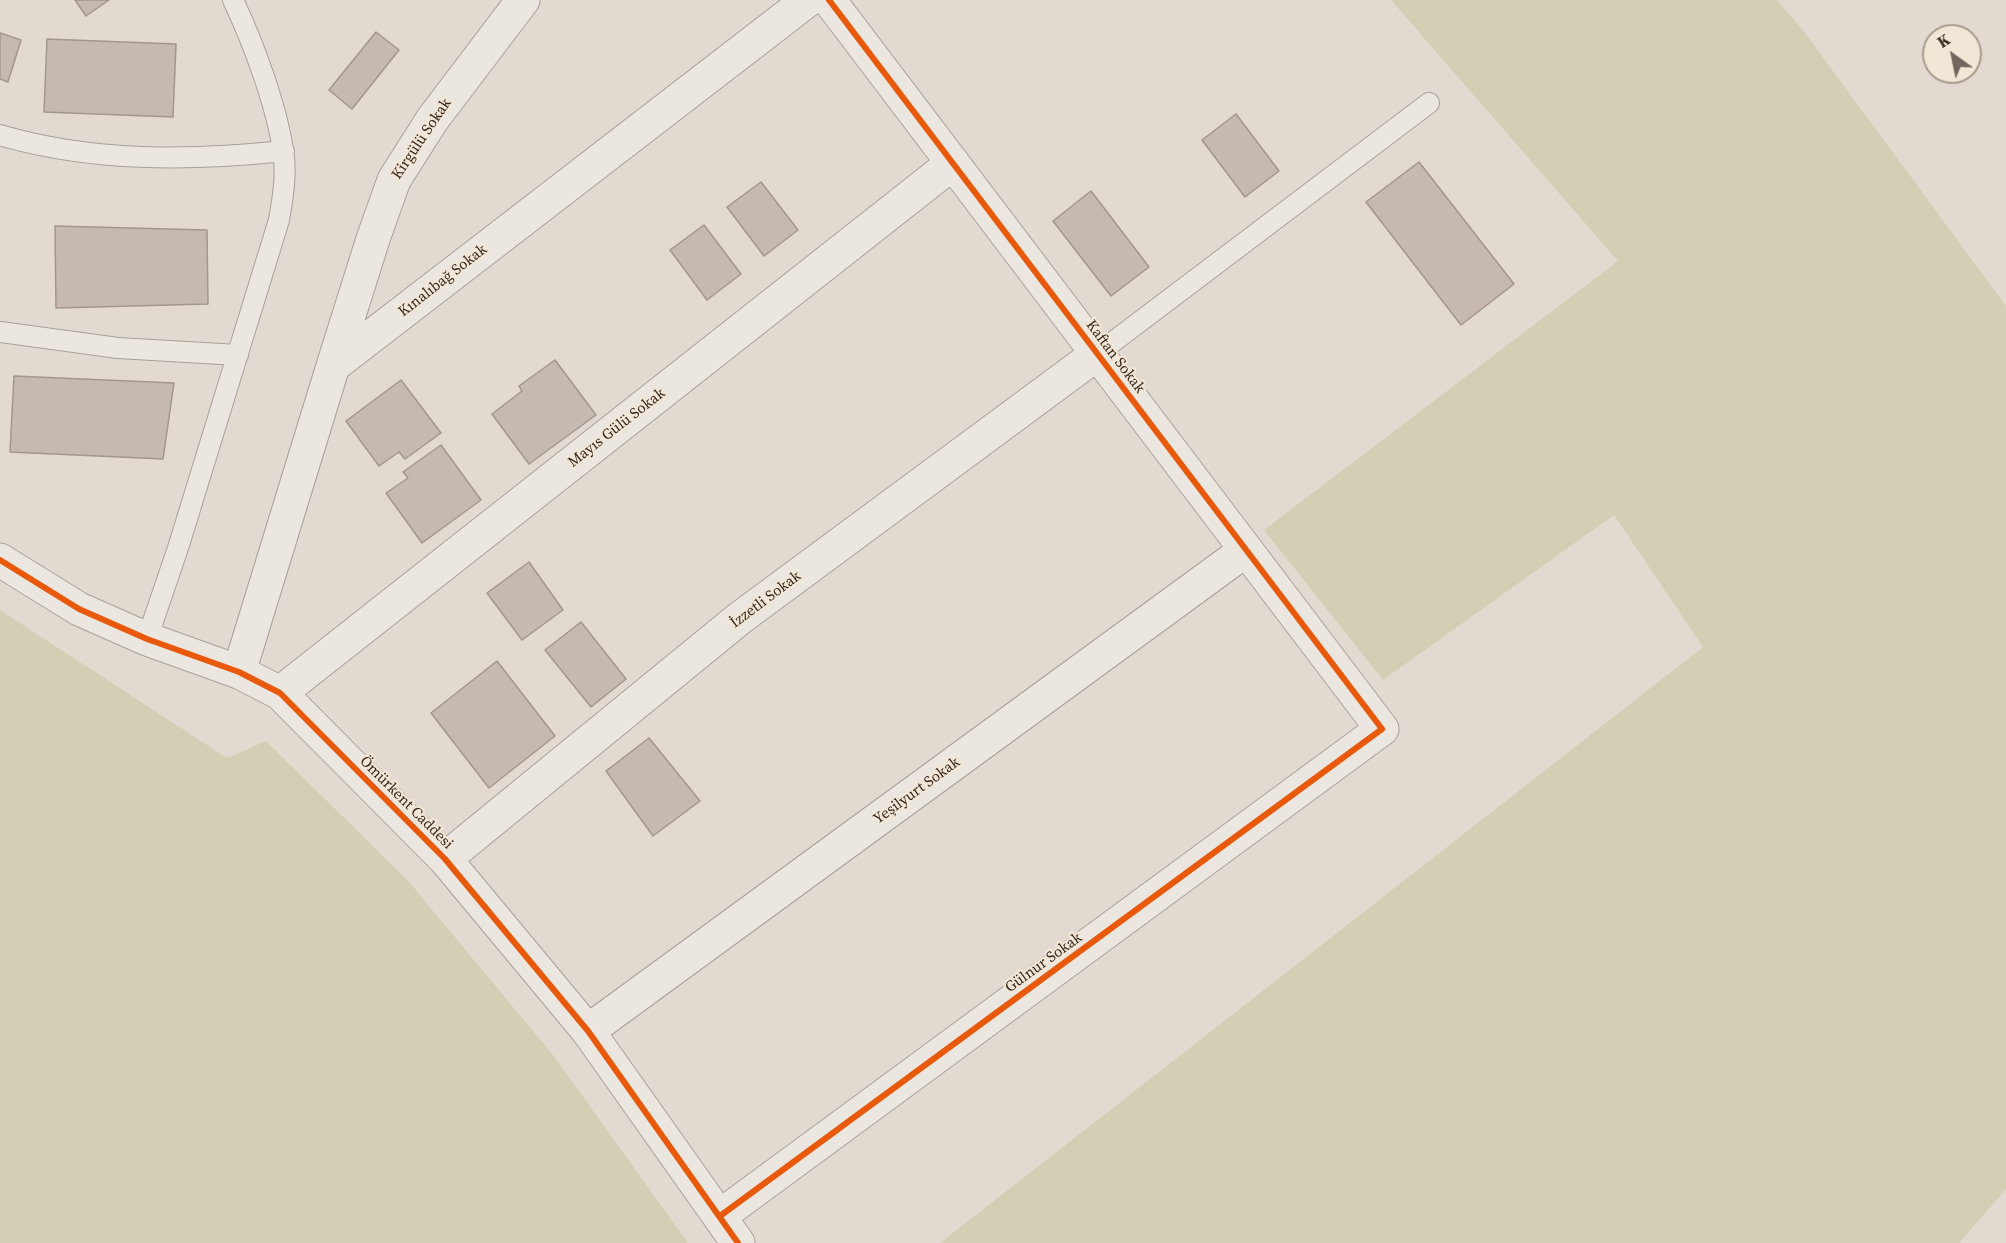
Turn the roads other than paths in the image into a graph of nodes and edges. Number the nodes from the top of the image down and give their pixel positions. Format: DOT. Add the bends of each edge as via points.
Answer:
graph roads {
  1 [pos="233,0"];
  2 [pos="523,0"];
  3 [pos="808,0"];
  4 [pos="829,0"];
  5 [pos="1429,103"];
  6 [pos="0,135"];
  7 [pos="284,151"];
  8 [pos="953,163"];
  9 [pos="0,332"];
  10 [pos="1097,354"];
  11 [pos="238,355"];
  12 [pos="333,366"];
  13 [pos="1246,550"];
  14 [pos="0,560"];
  15 [pos="147,639"];
  16 [pos="239,672"];
  17 [pos="280,693"];
  18 [pos="1382,729"];
  19 [pos="445,859"];
  20 [pos="588,1031"];
  21 [pos="720,1216"];
  22 [pos="738,1243"];
  1 -- 7 [label="lane" via="260,70"];
  2 -- 12 [label="street, Kirgülü Sokak" via="432,120 394,180"];
  3 -- 12 [label="street, Kınalıbağ Sokak"];
  4 -- 8 [label="street, Kaftan Sokak"];
  5 -- 10 [label="lane"];
  6 -- 7 [label="lane" via="37,146 113,156 233,156"];
  7 -- 11 [label="lane" via="285,183 279,220"];
  8 -- 10 [label="street, Kaftan Sokak"];
  8 -- 17 [label="street, Mayıs Gülü Sokak"];
  9 -- 11 [label="lane" via="118,348"];
  10 -- 13 [label="street, Kaftan Sokak"];
  10 -- 19 [label="street, İzzetli Sokak" via="740,618"];
  11 -- 15 [label="lane"];
  12 -- 16 [label="street"];
  13 -- 18 [label="street, Kaftan Sokak"];
  13 -- 20 [label="street, Yeşilyurt Sokak"];
  14 -- 15 [label="street, Ömürkent Caddesi" via="79,609"];
  15 -- 16 [label="street, Ömürkent Caddesi"];
  16 -- 17 [label="street, Ömürkent Caddesi"];
  17 -- 19 [label="street, Ömürkent Caddesi"];
  18 -- 21 [label="street, Gülnur Sokak"];
  19 -- 20 [label="street, Ömürkent Caddesi"];
  20 -- 21 [label="street, Ömürkent Caddesi"];
  21 -- 22 [label="street, Ömürkent Caddesi"];
}
